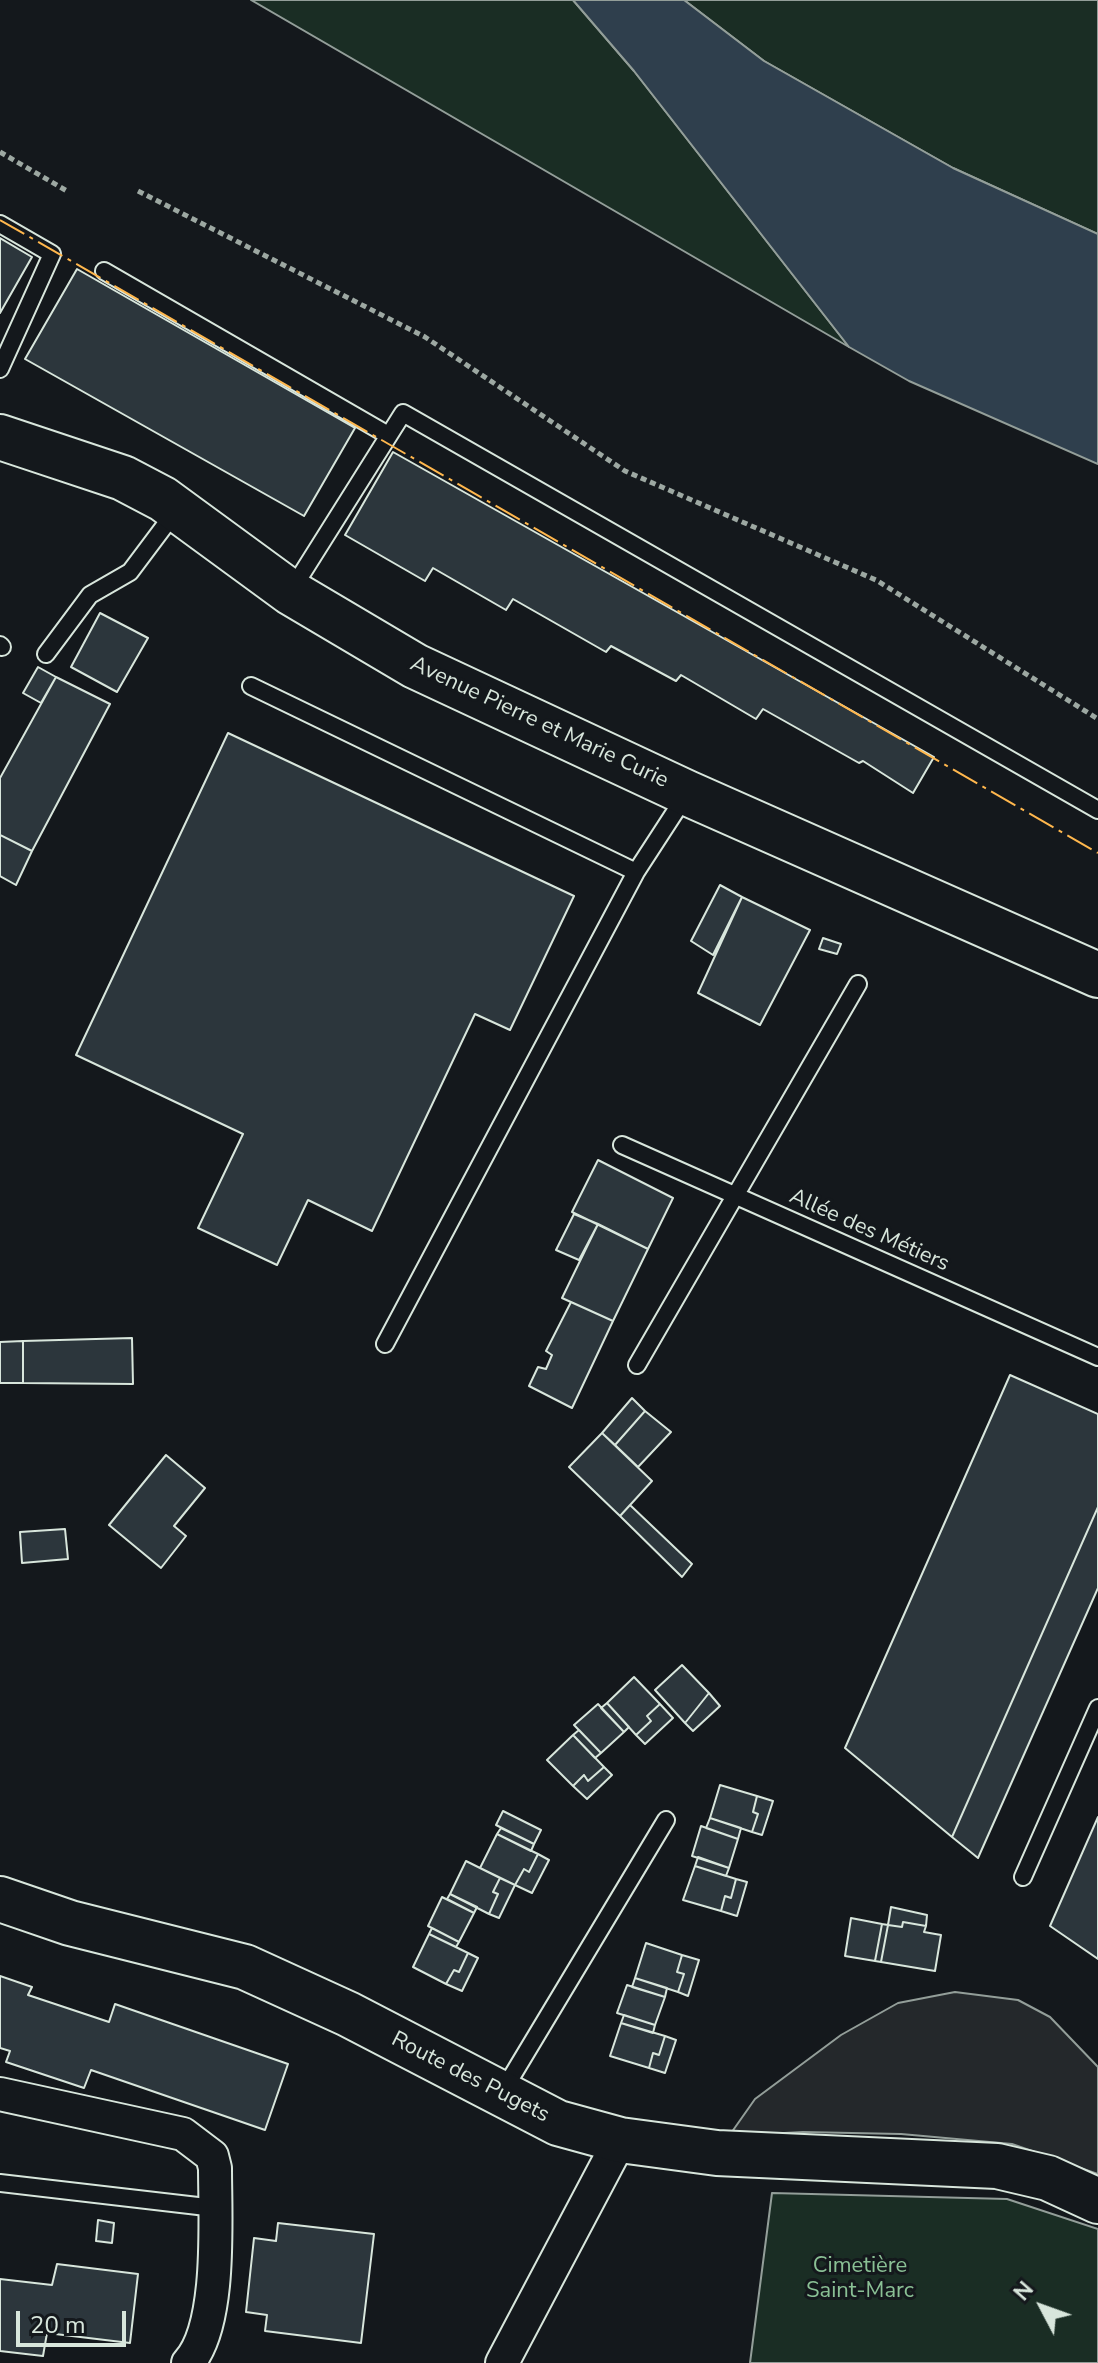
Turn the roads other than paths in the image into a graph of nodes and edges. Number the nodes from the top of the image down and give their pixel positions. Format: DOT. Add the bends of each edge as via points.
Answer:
graph roads {
  1 [pos="0,224"];
  2 [pos="104,271"];
  3 [pos="0,369"];
  4 [pos="388,435"];
  5 [pos="0,437"];
  6 [pos="178,509"];
  7 [pos="290,592"];
  8 [pos="46,654"];
  9 [pos="251,686"];
  10 [pos="687,793"];
  11 [pos="1098,810"];
  12 [pos="636,872"];
  13 [pos="1098,975"];
  14 [pos="858,984"];
  15 [pos="622,1145"];
  16 [pos="736,1195"];
  17 [pos="385,1344"];
  18 [pos="1098,1357"];
  19 [pos="637,1365"];
  20 [pos="1098,1708"];
  21 [pos="666,1820"];
  22 [pos="1023,1877"];
  23 [pos="0,1899"];
  24 [pos="0,2094"];
  25 [pos="500,2096"];
  26 [pos="620,2140"];
  27 [pos="0,2183"];
  28 [pos="1098,2201"];
  29 [pos="215,2208"];
  30 [pos="188,2363"];
  31 [pos="502,2363"];
  1 -- 3 [label="lane" via="52,254"];
  2 -- 4 [label="lane"];
  4 -- 7 [label="lane"];
  4 -- 11 [label="lane" via="403,413"];
  5 -- 6 [label="main road, Avenue Pierre et Marie Curie" via="123,478"];
  6 -- 7 [label="main road, Avenue Pierre et Marie Curie"];
  6 -- 8 [label="lane" via="130,572 90,595"];
  7 -- 10 [label="main road, Avenue Pierre et Marie Curie" via="415,666"];
  9 -- 12 [label="lane"];
  10 -- 12 [label="lane"];
  10 -- 13 [label="main road, Avenue Pierre et Marie Curie"];
  12 -- 17 [label="lane"];
  14 -- 16 [label="lane"];
  15 -- 16 [label="lane, Allée des Métiers"];
  16 -- 18 [label="lane, Allée des Métiers"];
  16 -- 19 [label="lane"];
  20 -- 22 [label="lane"];
  21 -- 25 [label="lane"];
  23 -- 25 [label="main road, Route des Pugets" via="70,1923 245,1967 348,2014"];
  24 -- 29 [label="street" via="183,2134 212,2156"];
  25 -- 26 [label="main road, Route des Pugets" via="558,2123"];
  26 -- 28 [label="main road, Route des Pugets" via="717,2153 997,2166 1048,2178"];
  26 -- 31 [label="street"];
  27 -- 29 [label="lane"];
  29 -- 30 [label="street" via="205,2327"];
}
